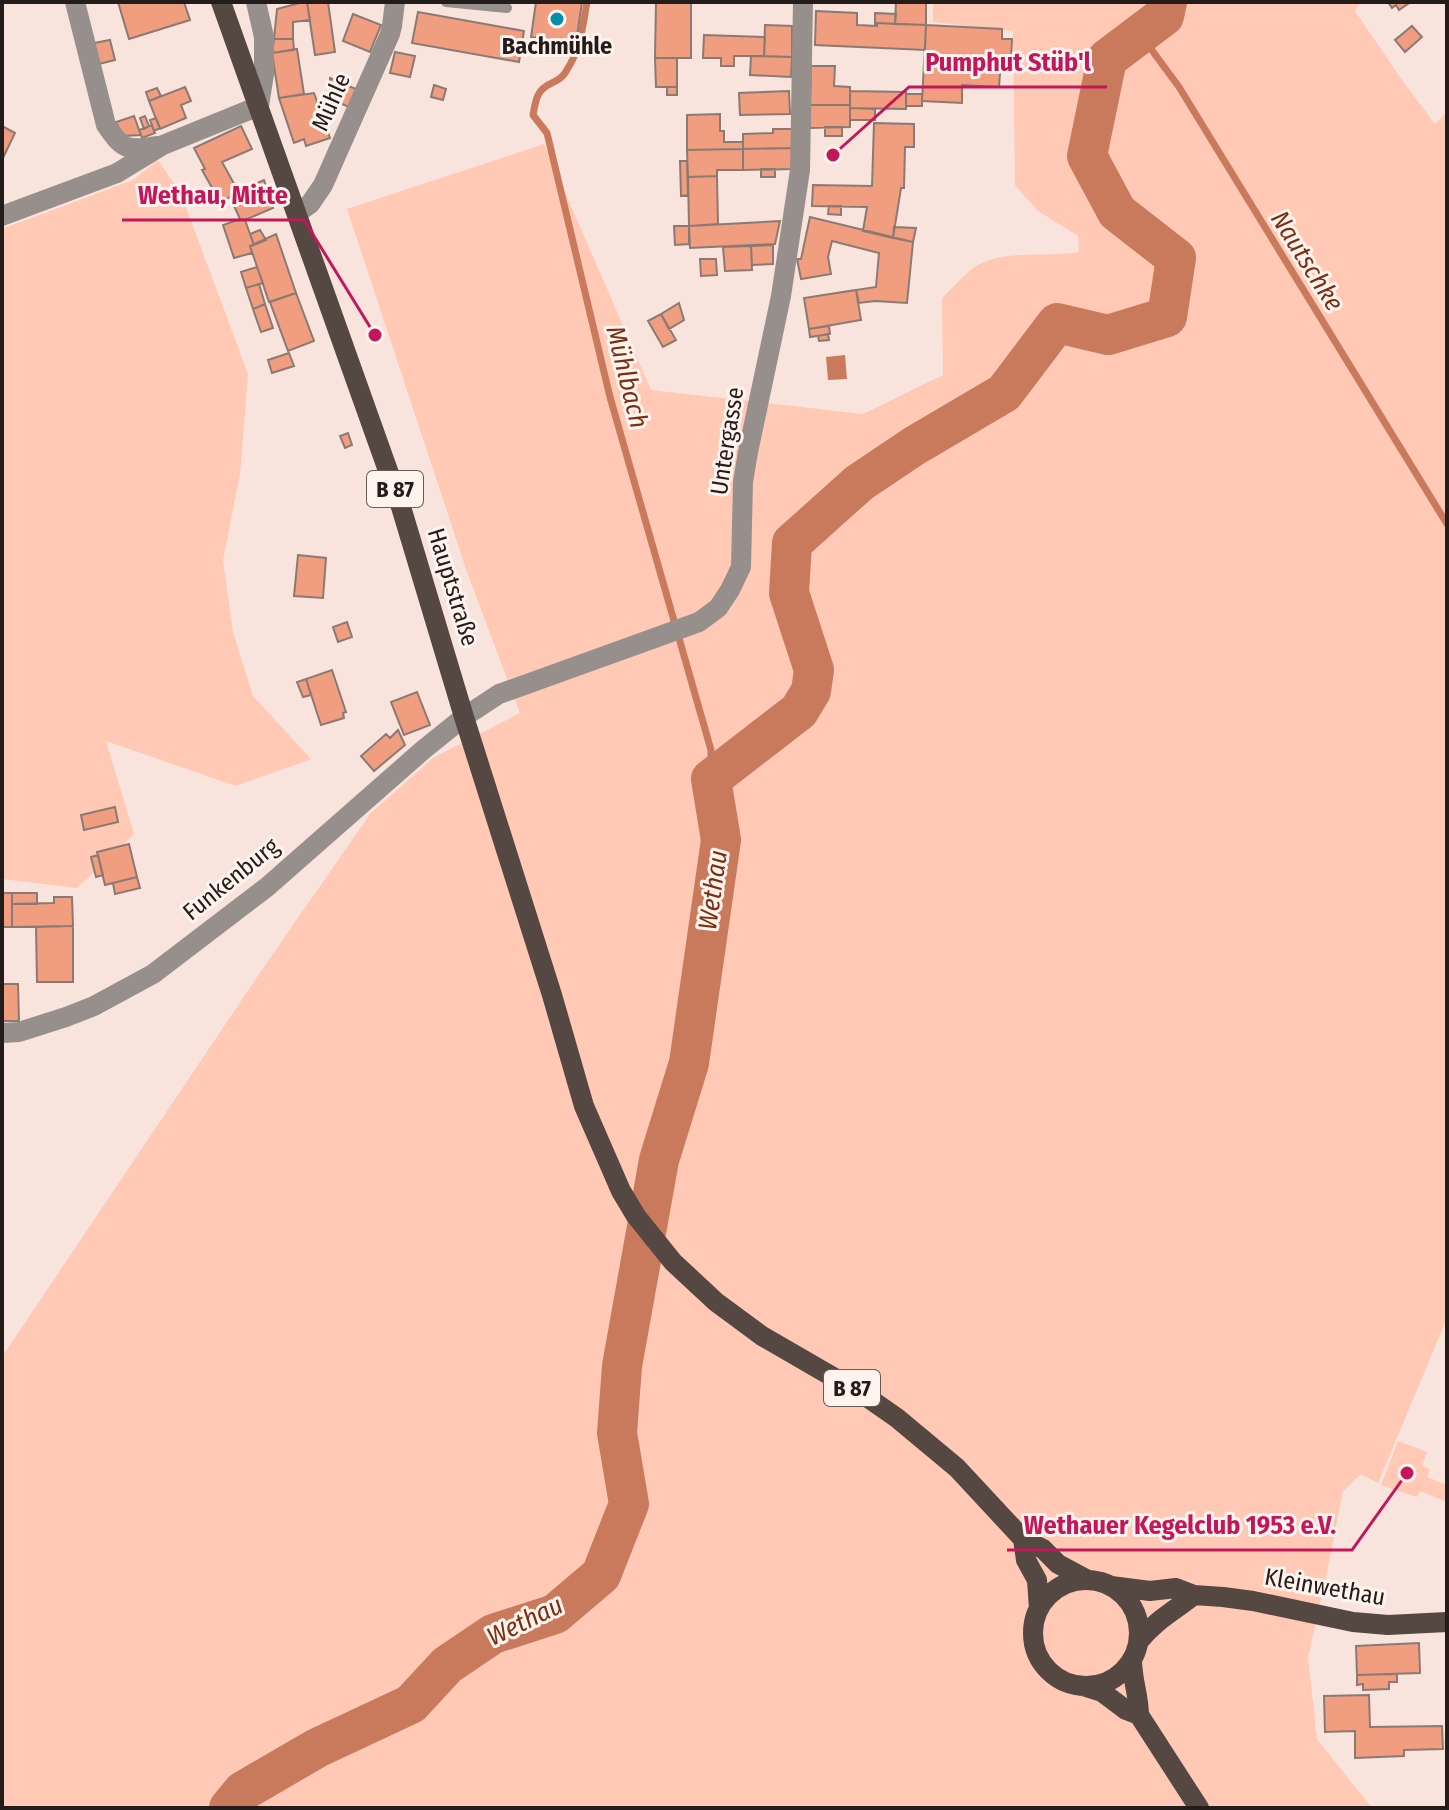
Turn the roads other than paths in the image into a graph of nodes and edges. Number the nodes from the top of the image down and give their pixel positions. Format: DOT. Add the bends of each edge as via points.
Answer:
graph roads {
  1 [pos="75,2"];
  2 [pos="221,2"];
  3 [pos="256,2"];
  4 [pos="269,2"];
  5 [pos="395,2"];
  6 [pos="446,2"];
  7 [pos="803,2"];
  8 [pos="507,8"];
  9 [pos="264,37"];
  10 [pos="259,106"];
  11 [pos="163,145"];
  12 [pos="297,213"];
  13 [pos="2,216"];
  14 [pos="464,717"];
  15 [pos="2,1033"];
  16 [pos="1023,1539"];
  17 [pos="1088,1580"];
  18 [pos="1111,1586"];
  19 [pos="1194,1595"];
  20 [pos="1039,1609"];
  21 [pos="1447,1622"];
  22 [pos="1136,1650"];
  23 [pos="1083,1686"];
  24 [pos="1139,1715"];
  25 [pos="1199,1808"];
  1 -- 11 [label="street" via="106,125 118,142 133,150"];
  2 -- 10 [label="main road, Hauptstraße / B 87"];
  3 -- 9 [label="street"];
  4 -- 9 [label="street"];
  5 -- 12 [label="street, Mühle" via="390,34 323,185"];
  6 -- 8 [label="lane"];
  7 -- 14 [label="street, Untergasse" via="800,170 743,482 741,567 718,608 699,622 502,692"];
  9 -- 10 [label="street"];
  10 -- 11 [label="street"];
  10 -- 12 [label="main road, Hauptstraße / B 87"];
  11 -- 13 [label="street" via="117,173"];
  12 -- 14 [label="main road, Hauptstraße / B 87" via="405,519"];
  14 -- 15 [label="street, Funkenburg" via="267,887 153,974 66,1017"];
  14 -- 16 [label="main road, Hauptstraße / B 87" via="584,1106 636,1216 673,1262 716,1302 922,1437"];
  16 -- 17 [label="main road, B 87"];
  16 -- 20 [label="main road, B 87" via="1037,1580"];
  17 -- 18 [label="main road"];
  17 -- 20 [label="main road" via="1059,1588"];
  18 -- 19 [label="main road, Kleinwethau" via="1176,1588"];
  18 -- 22 [label="main road" via="1124,1596 1139,1624"];
  19 -- 21 [label="main road, Kleinwethau" via="1353,1622"];
  19 -- 22 [label="main road" via="1157,1620"];
  20 -- 23 [label="main road" via="1034,1634 1041,1659 1058,1678"];
  22 -- 23 [label="main road" via="1116,1677"];
  22 -- 24 [label="main road" via="1133,1682"];
  23 -- 24 [label="main road"];
  24 -- 25 [label="main road"];
}
